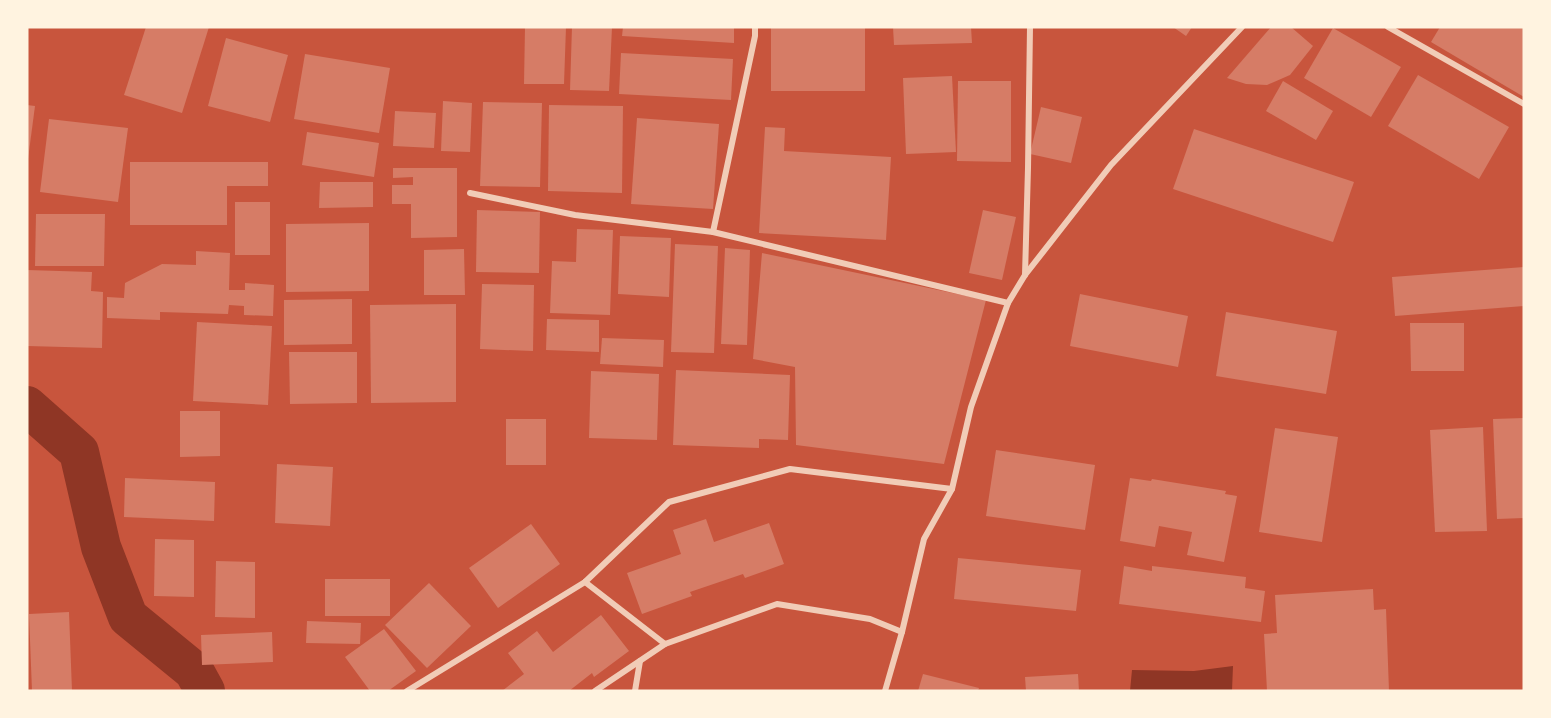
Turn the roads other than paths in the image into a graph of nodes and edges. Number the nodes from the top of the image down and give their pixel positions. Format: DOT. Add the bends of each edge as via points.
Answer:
graph roads {
  1 [pos="755,27"];
  2 [pos="1029,27"];
  3 [pos="1242,27"];
  4 [pos="1388,27"];
  5 [pos="1524,104"];
  6 [pos="470,193"];
  7 [pos="713,232"];
  8 [pos="1025,275"];
  9 [pos="1008,303"];
  10 [pos="952,489"];
  11 [pos="585,582"];
  12 [pos="902,632"];
  13 [pos="665,644"];
  14 [pos="640,661"];
  15 [pos="407,691"];
  16 [pos="595,691"];
  17 [pos="635,691"];
  18 [pos="885,691"];
  1 -- 7 [label="street"];
  2 -- 8 [label="street"];
  3 -- 8 [label="street" via="1111,165"];
  4 -- 5 [label="street"];
  6 -- 7 [label="street" via="575,215"];
  7 -- 9 [label="street"];
  8 -- 9 [label="street"];
  9 -- 10 [label="street" via="971,407"];
  10 -- 11 [label="street" via="790,469 669,502"];
  10 -- 12 [label="street" via="924,539"];
  11 -- 13 [label="street"];
  11 -- 15 [label="street"];
  12 -- 13 [label="street" via="870,619 777,604"];
  12 -- 18 [label="street"];
  13 -- 14 [label="street"];
  14 -- 16 [label="street"];
  14 -- 17 [label="street"];
}
